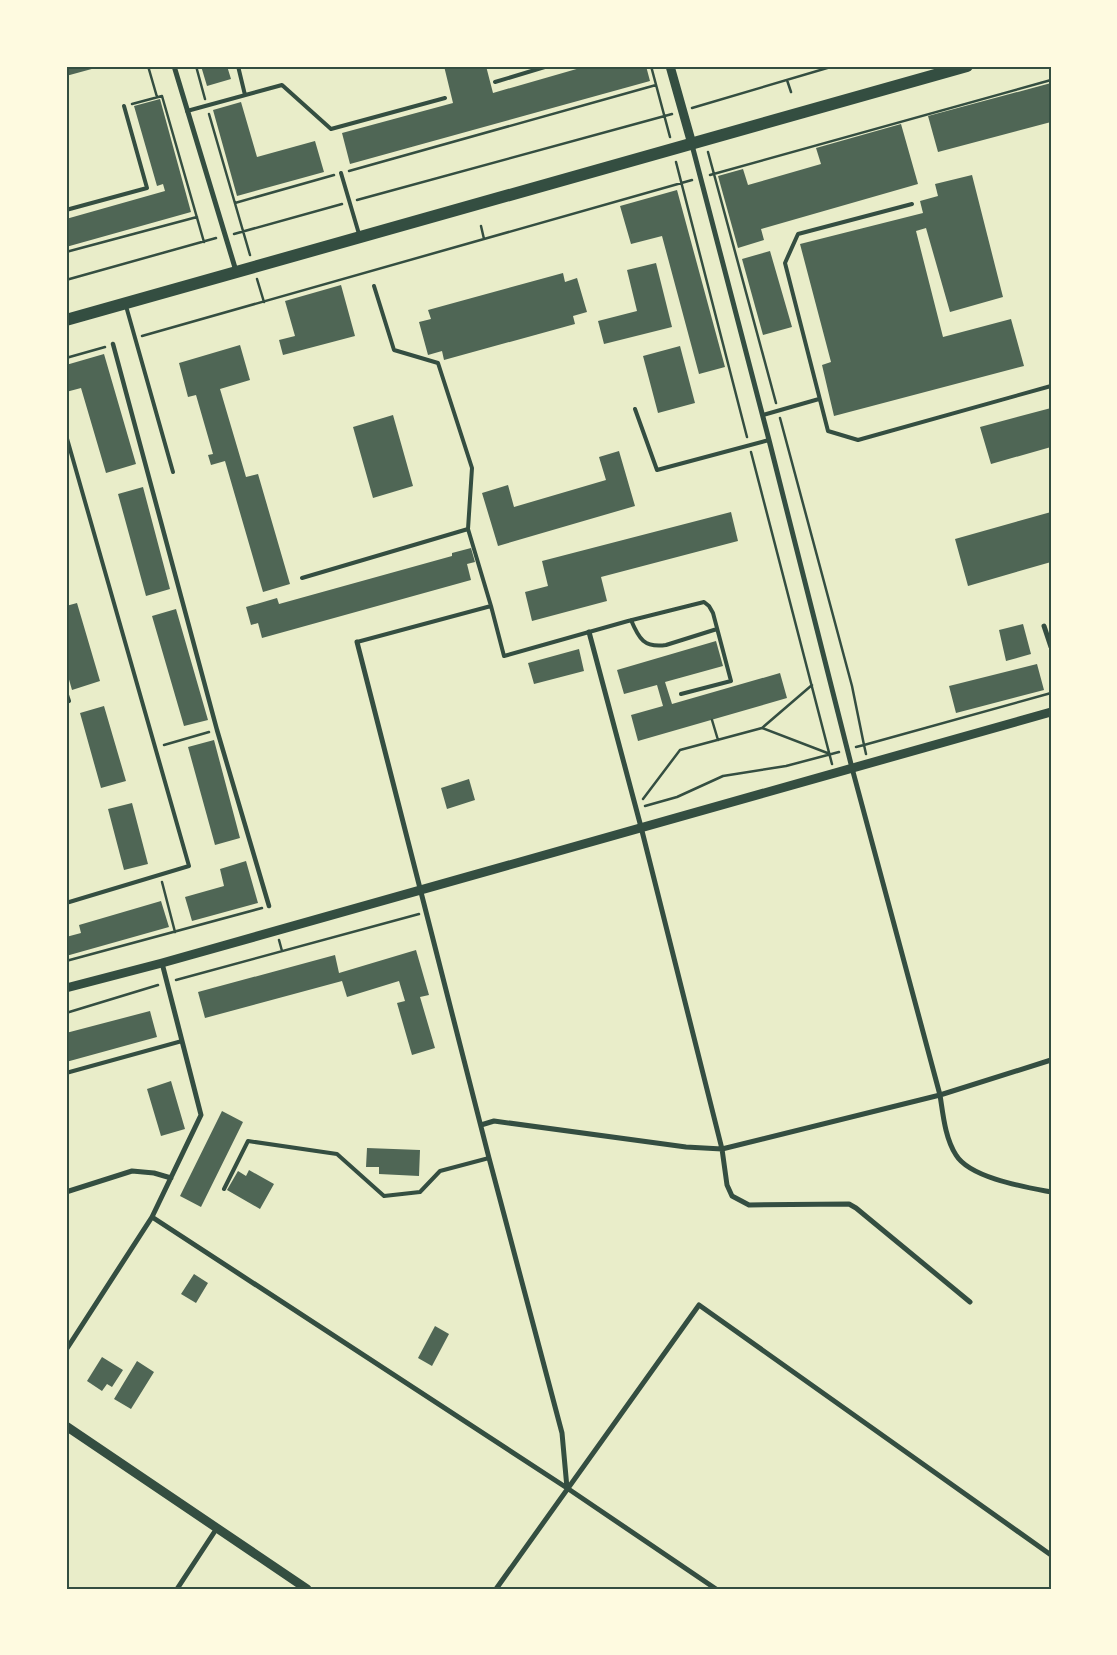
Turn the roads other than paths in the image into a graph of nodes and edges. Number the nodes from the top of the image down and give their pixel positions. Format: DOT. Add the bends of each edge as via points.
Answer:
graph roads {
  1 [pos="174,66"];
  2 [pos="238,66"];
  3 [pos="548,66"];
  4 [pos="670,66"];
  5 [pos="967,66"];
  6 [pos="495,82"];
  7 [pos="246,95"];
  8 [pos="445,98"];
  9 [pos="124,106"];
  10 [pos="187,111"];
  11 [pos="692,144"];
  12 [pos="341,173"];
  13 [pos="912,204"];
  14 [pos="66,210"];
  15 [pos="359,236"];
  16 [pos="236,271"];
  17 [pos="374,286"];
  18 [pos="125,304"];
  19 [pos="66,320"];
  20 [pos="113,344"];
  21 [pos="1051,386"];
  22 [pos="819,399"];
  23 [pos="635,409"];
  24 [pos="763,415"];
  25 [pos="66,435"];
  26 [pos="769,440"];
  27 [pos="173,472"];
  28 [pos="468,529"];
  29 [pos="302,578"];
  30 [pos="490,606"];
  31 [pos="631,620"];
  32 [pos="1044,626"];
  33 [pos="718,629"];
  34 [pos="589,632"];
  35 [pos="357,642"];
  36 [pos="1051,647"];
  37 [pos="66,692"];
  38 [pos="681,694"];
  39 [pos="66,702"];
  40 [pos="1051,712"];
  41 [pos="852,768"];
  42 [pos="641,827"];
  43 [pos="421,890"];
  44 [pos="66,903"];
  45 [pos="269,906"];
  46 [pos="162,963"];
  47 [pos="66,988"];
  48 [pos="182,1041"];
  49 [pos="1051,1060"];
  50 [pos="66,1073"];
  51 [pos="940,1095"];
  52 [pos="481,1124"];
  53 [pos="722,1149"];
  54 [pos="489,1158"];
  55 [pos="171,1178"];
  56 [pos="224,1189"];
  57 [pos="66,1192"];
  58 [pos="1051,1192"];
  59 [pos="152,1217"];
  60 [pos="970,1302"];
  61 [pos="66,1350"];
  62 [pos="66,1426"];
  63 [pos="568,1488"];
  64 [pos="217,1528"];
  65 [pos="1051,1555"];
  66 [pos="177,1589"];
  67 [pos="307,1589"];
  68 [pos="496,1589"];
  69 [pos="716,1589"];
  1 -- 10 [label="street"];
  2 -- 7 [label="lane"];
  3 -- 6 [label="lane"];
  4 -- 11 [label="street"];
  5 -- 11 [label="main road"];
  7 -- 8 [label="lane" via="282,85 332,129"];
  7 -- 10 [label="lane"];
  9 -- 14 [label="lane" via="147,188"];
  10 -- 16 [label="street"];
  11 -- 15 [label="main road"];
  11 -- 24 [label="street"];
  12 -- 15 [label="lane"];
  13 -- 22 [label="lane" via="798,234 785,263"];
  15 -- 16 [label="main road"];
  16 -- 18 [label="main road"];
  17 -- 28 [label="lane" via="394,350 438,363 472,468"];
  18 -- 19 [label="main road"];
  18 -- 27 [label="lane"];
  20 -- 45 [label="street" via="217,730"];
  21 -- 22 [label="lane" via="858,440 828,431"];
  22 -- 24 [label="lane"];
  23 -- 26 [label="lane" via="657,470"];
  24 -- 26 [label="street"];
  25 -- 44 [label="lane" via="189,866"];
  26 -- 41 [label="street"];
  28 -- 29 [label="lane"];
  28 -- 30 [label="lane"];
  30 -- 34 [label="lane" via="504,656"];
  30 -- 35 [label="lane"];
  31 -- 33 [label="lane" via="642,641 658,646"];
  31 -- 33 [label="lane" via="704,602 713,612"];
  31 -- 34 [label="lane"];
  32 -- 36 [label="street"];
  33 -- 38 [label="lane" via="731,681"];
  34 -- 42 [label="street"];
  35 -- 43 [label="street"];
  37 -- 39 [label="lane" via="69,701"];
  40 -- 41 [label="street"];
  41 -- 42 [label="street"];
  41 -- 51 [label="street"];
  42 -- 43 [label="street"];
  42 -- 53 [label="street"];
  43 -- 46 [label="street"];
  43 -- 52 [label="street"];
  46 -- 47 [label="street"];
  46 -- 48 [label="street"];
  48 -- 50 [label="lane"];
  48 -- 55 [label="street" via="201,1115"];
  49 -- 51 [label="street"];
  51 -- 53 [label="street"];
  51 -- 58 [label="street" via="951,1144 964,1164 975,1172"];
  52 -- 53 [label="street" via="494,1121"];
  52 -- 54 [label="street"];
  53 -- 60 [label="street" via="727,1185 732,1196 740,1201 767,1206 849,1204"];
  54 -- 56 [label="lane" via="440,1171 420,1192 384,1196 338,1154 248,1141"];
  54 -- 63 [label="street" via="562,1433"];
  55 -- 57 [label="street" via="132,1171"];
  55 -- 59 [label="street"];
  59 -- 61 [label="street"];
  59 -- 63 [label="street"];
  62 -- 64 [label="street"];
  63 -- 65 [label="street" via="699,1305"];
  63 -- 68 [label="street"];
  63 -- 69 [label="street"];
  64 -- 66 [label="street"];
  64 -- 67 [label="street"];
}
